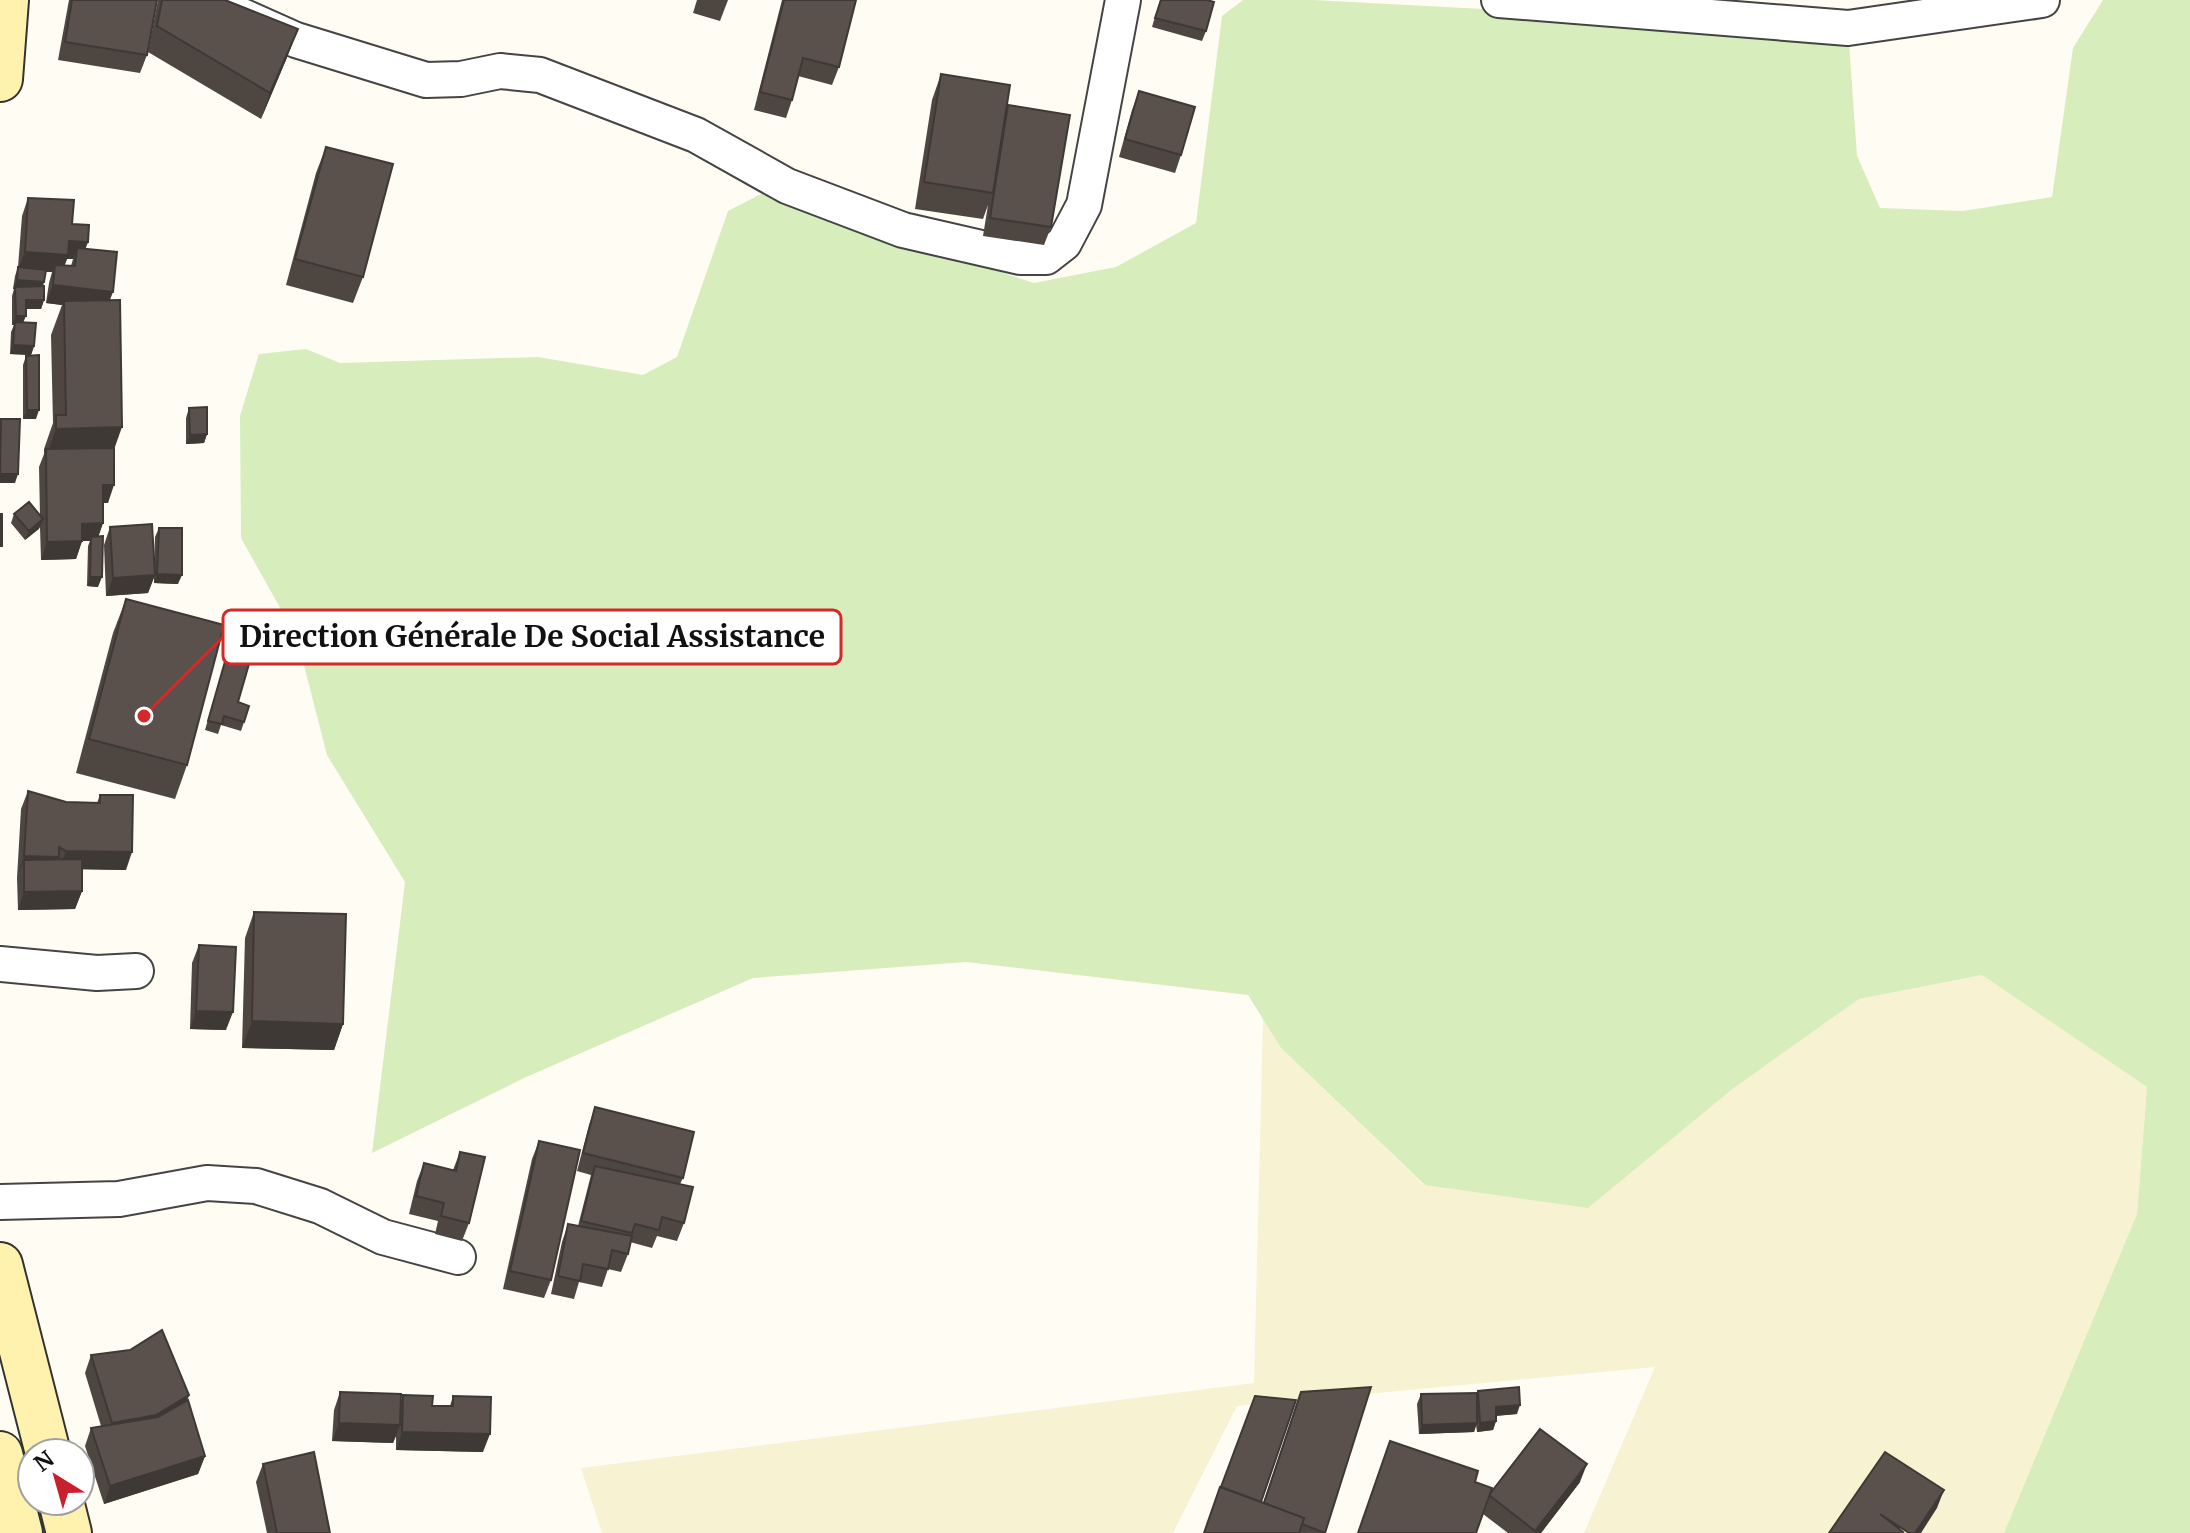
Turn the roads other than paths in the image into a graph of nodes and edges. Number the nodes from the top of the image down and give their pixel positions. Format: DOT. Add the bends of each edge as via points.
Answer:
graph roads {
  1 [pos="6,0"];
  2 [pos="206,0"];
  3 [pos="1123,0"];
  4 [pos="1499,0"];
  5 [pos="2042,0"];
  6 [pos="0,79"];
  7 [pos="0,964"];
  8 [pos="136,971"];
  9 [pos="0,1202"];
  10 [pos="458,1257"];
  11 [pos="0,1265"];
  12 [pos="44,1437"];
  13 [pos="0,1454"];
  14 [pos="20,1533"];
  1 -- 6 [label="main road"];
  2 -- 3 [label="street" via="321,49 426,80 500,71 540,75 696,135 787,186 903,230 1020,257 1046,257 1064,243 1084,205"];
  4 -- 5 [label="street" via="1848,28"];
  7 -- 8 [label="street" via="97,973"];
  9 -- 10 [label="street" via="119,1199 207,1183 256,1186 320,1206 383,1237"];
  11 -- 12 [label="main road"];
  13 -- 14 [label="main road"];
}
